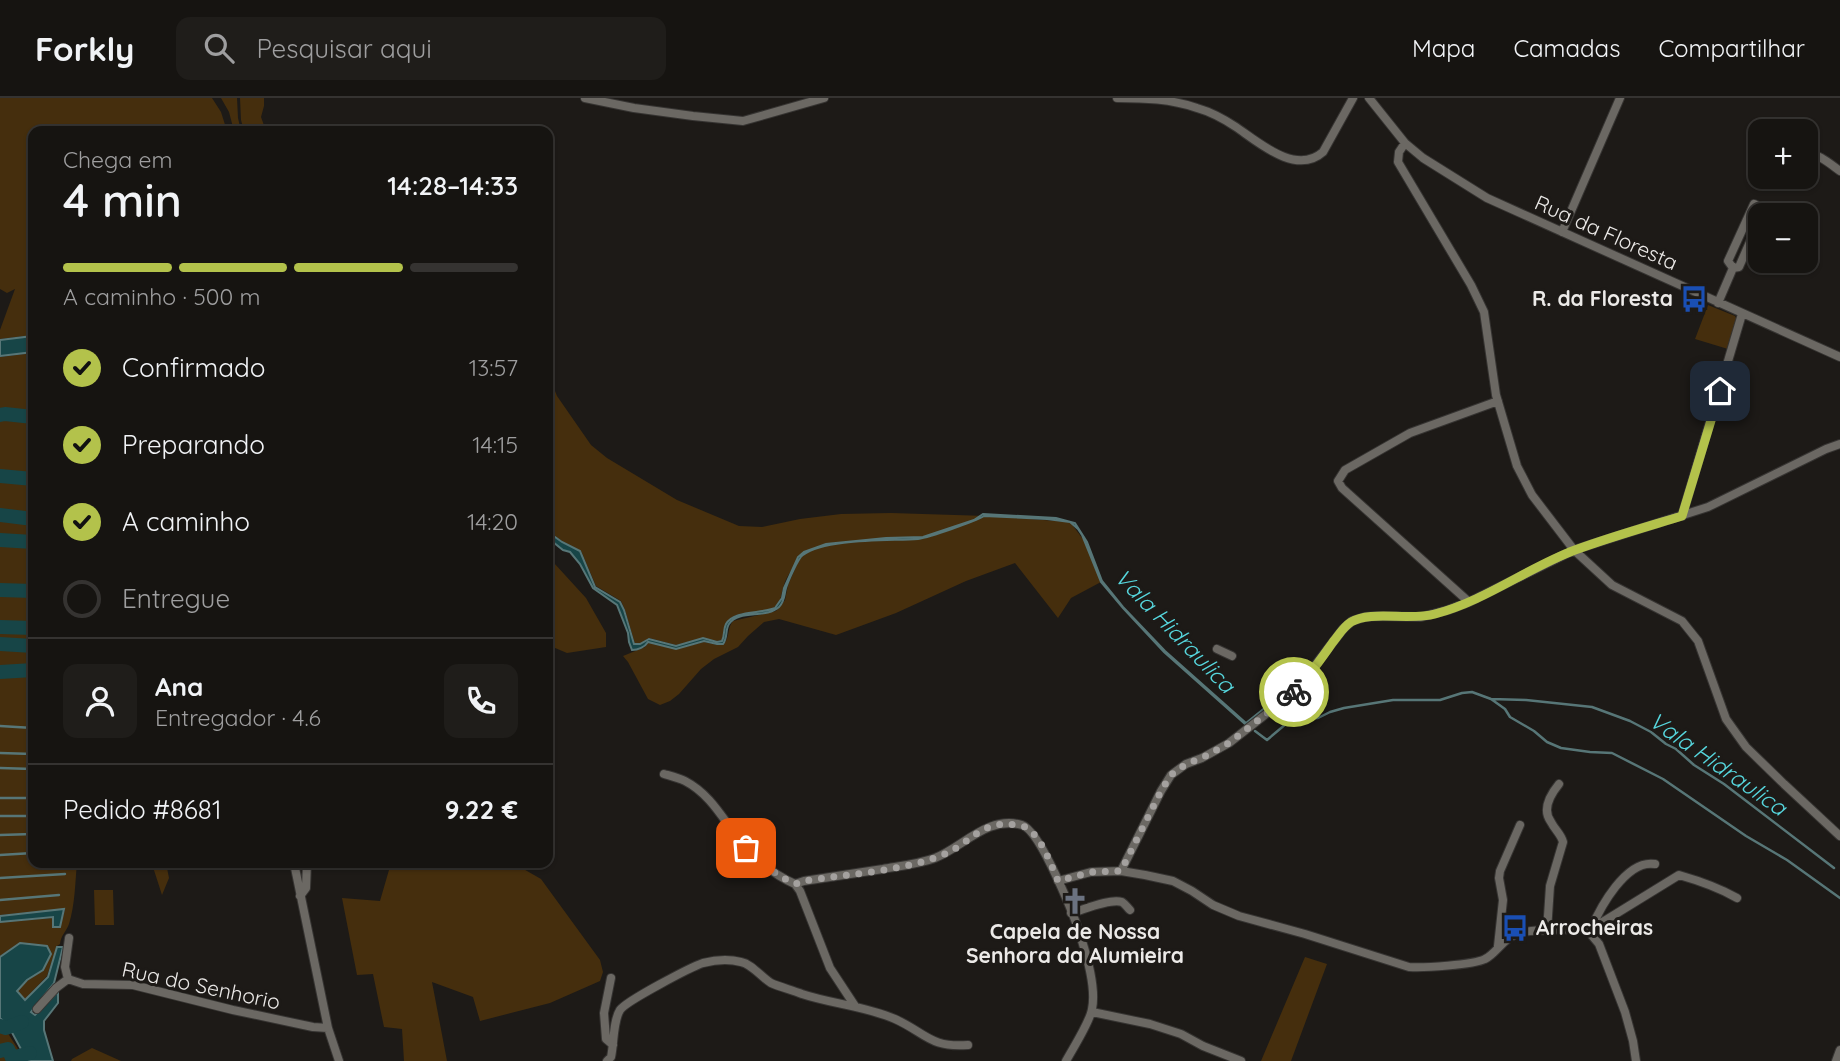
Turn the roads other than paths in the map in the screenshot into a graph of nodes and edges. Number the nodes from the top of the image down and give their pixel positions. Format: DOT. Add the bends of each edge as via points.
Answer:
graph roads {
  1 [pos="585,98"];
  2 [pos="823,98"];
  3 [pos="1116,98"];
  4 [pos="1353,98"];
  5 [pos="1369,98"];
  6 [pos="1620,98"];
  7 [pos="1405,143"];
  8 [pos="1818,156"];
  9 [pos="1840,170"];
  10 [pos="1748,217"];
  11 [pos="1562,232"];
  12 [pos="1748,247"];
  13 [pos="1733,268"];
  14 [pos="1718,303"];
  15 [pos="1742,314"];
  16 [pos="1840,357"];
  17 [pos="1498,401"];
  18 [pos="1840,444"];
  19 [pos="1682,516"];
  20 [pos="1574,550"];
  21 [pos="1469,602"];
  22 [pos="1217,649"];
  23 [pos="1232,656"];
  24 [pos="664,775"];
  25 [pos="1559,784"];
  26 [pos="1520,825"];
  27 [pos="1840,836"];
  28 [pos="1655,864"];
  29 [pos="294,868"];
  30 [pos="307,868"];
  31 [pos="1121,871"];
  32 [pos="1058,881"];
  33 [pos="795,884"];
  34 [pos="300,896"];
  35 [pos="1737,898"];
  36 [pos="1130,910"];
  37 [pos="1071,913"];
  38 [pos="1547,931"];
  39 [pos="1589,932"];
  40 [pos="69,937"];
  41 [pos="1498,946"];
  42 [pos="611,978"];
  43 [pos="68,979"];
  44 [pos="855,1006"];
  45 [pos="37,1009"];
  46 [pos="1092,1012"];
  47 [pos="328,1028"];
  48 [pos="613,1045"];
  49 [pos="968,1045"];
  50 [pos="1840,1050"];
  51 [pos="340,1061"];
  52 [pos="607,1061"];
  53 [pos="1066,1061"];
  54 [pos="1241,1061"];
  55 [pos="1636,1061"];
  56 [pos="1836,1061"];
  1 -- 2 [label="street" via="743,121"];
  3 -- 4 [label="street" via="1174,101 1200,109 1278,154 1304,160 1323,152"];
  5 -- 7 [label="street, Rua da Floresta"];
  6 -- 11 [label="street"];
  7 -- 11 [label="street, Rua da Floresta" via="1487,198"];
  7 -- 17 [label="street" via="1398,162 1484,312"];
  8 -- 9 [label="street"];
  10 -- 13 [label="street" via="1728,261"];
  11 -- 14 [label="street, Rua da Floresta"];
  12 -- 13 [label="street" via="1739,267"];
  13 -- 14 [label="street"];
  14 -- 15 [label="street, Rua da Floresta"];
  15 -- 16 [label="street, Rua da Floresta"];
  15 -- 19 [label="street"];
  17 -- 20 [label="street" via="1517,466 1532,495"];
  17 -- 21 [label="street" via="1410,433 1345,470 1338,481"];
  18 -- 19 [label="street" via="1708,508"];
  19 -- 20 [label="street"];
  20 -- 21 [label="street"];
  20 -- 27 [label="street" via="1612,585 1682,621 1698,642 1726,719 1746,747"];
  21 -- 31 [label="street" via="1421,617 1377,616 1352,621 1288,697 1229,743 1171,775"];
  22 -- 23 [label="street"];
  24 -- 33 [label="street" via="684,780 706,795 746,848"];
  25 -- 38 [label="street" via="1547,813 1563,842 1550,886"];
  26 -- 41 [label="street" via="1500,871 1503,900"];
  28 -- 39 [label="street" via="1648,862 1617,884"];
  29 -- 34 [label="street"];
  30 -- 34 [label="street" via="306,888"];
  31 -- 32 [label="street" via="1091,872"];
  31 -- 41 [label="street" via="1173,881 1239,916 1409,967 1483,960"];
  32 -- 33 [label="street" via="1033,834 1023,825 998,824 932,859"];
  32 -- 37 [label="street"];
  33 -- 44 [label="street" via="830,968"];
  34 -- 47 [label="street"];
  35 -- 39 [label="street" via="1679,875"];
  36 -- 37 [label="street" via="1117,901"];
  37 -- 46 [label="street" via="1094,994"];
  38 -- 39 [label="street"];
  38 -- 41 [label="street" via="1518,933"];
  39 -- 55 [label="street" via="1599,944 1625,1012"];
  40 -- 43 [label="street"];
  42 -- 48 [label="street" via="604,1013 606,1039"];
  43 -- 45 [label="street"];
  43 -- 47 [label="street, Rua do Senhorio" via="83,984 133,985"];
  44 -- 48 [label="street" via="771,982 744,962 702,963 621,1009"];
  44 -- 49 [label="street" via="895,1019 930,1040"];
  46 -- 53 [label="street"];
  46 -- 54 [label="street" via="1181,1034"];
  47 -- 51 [label="street"];
  48 -- 52 [label="street"];
  50 -- 56 [label="street"];
}
